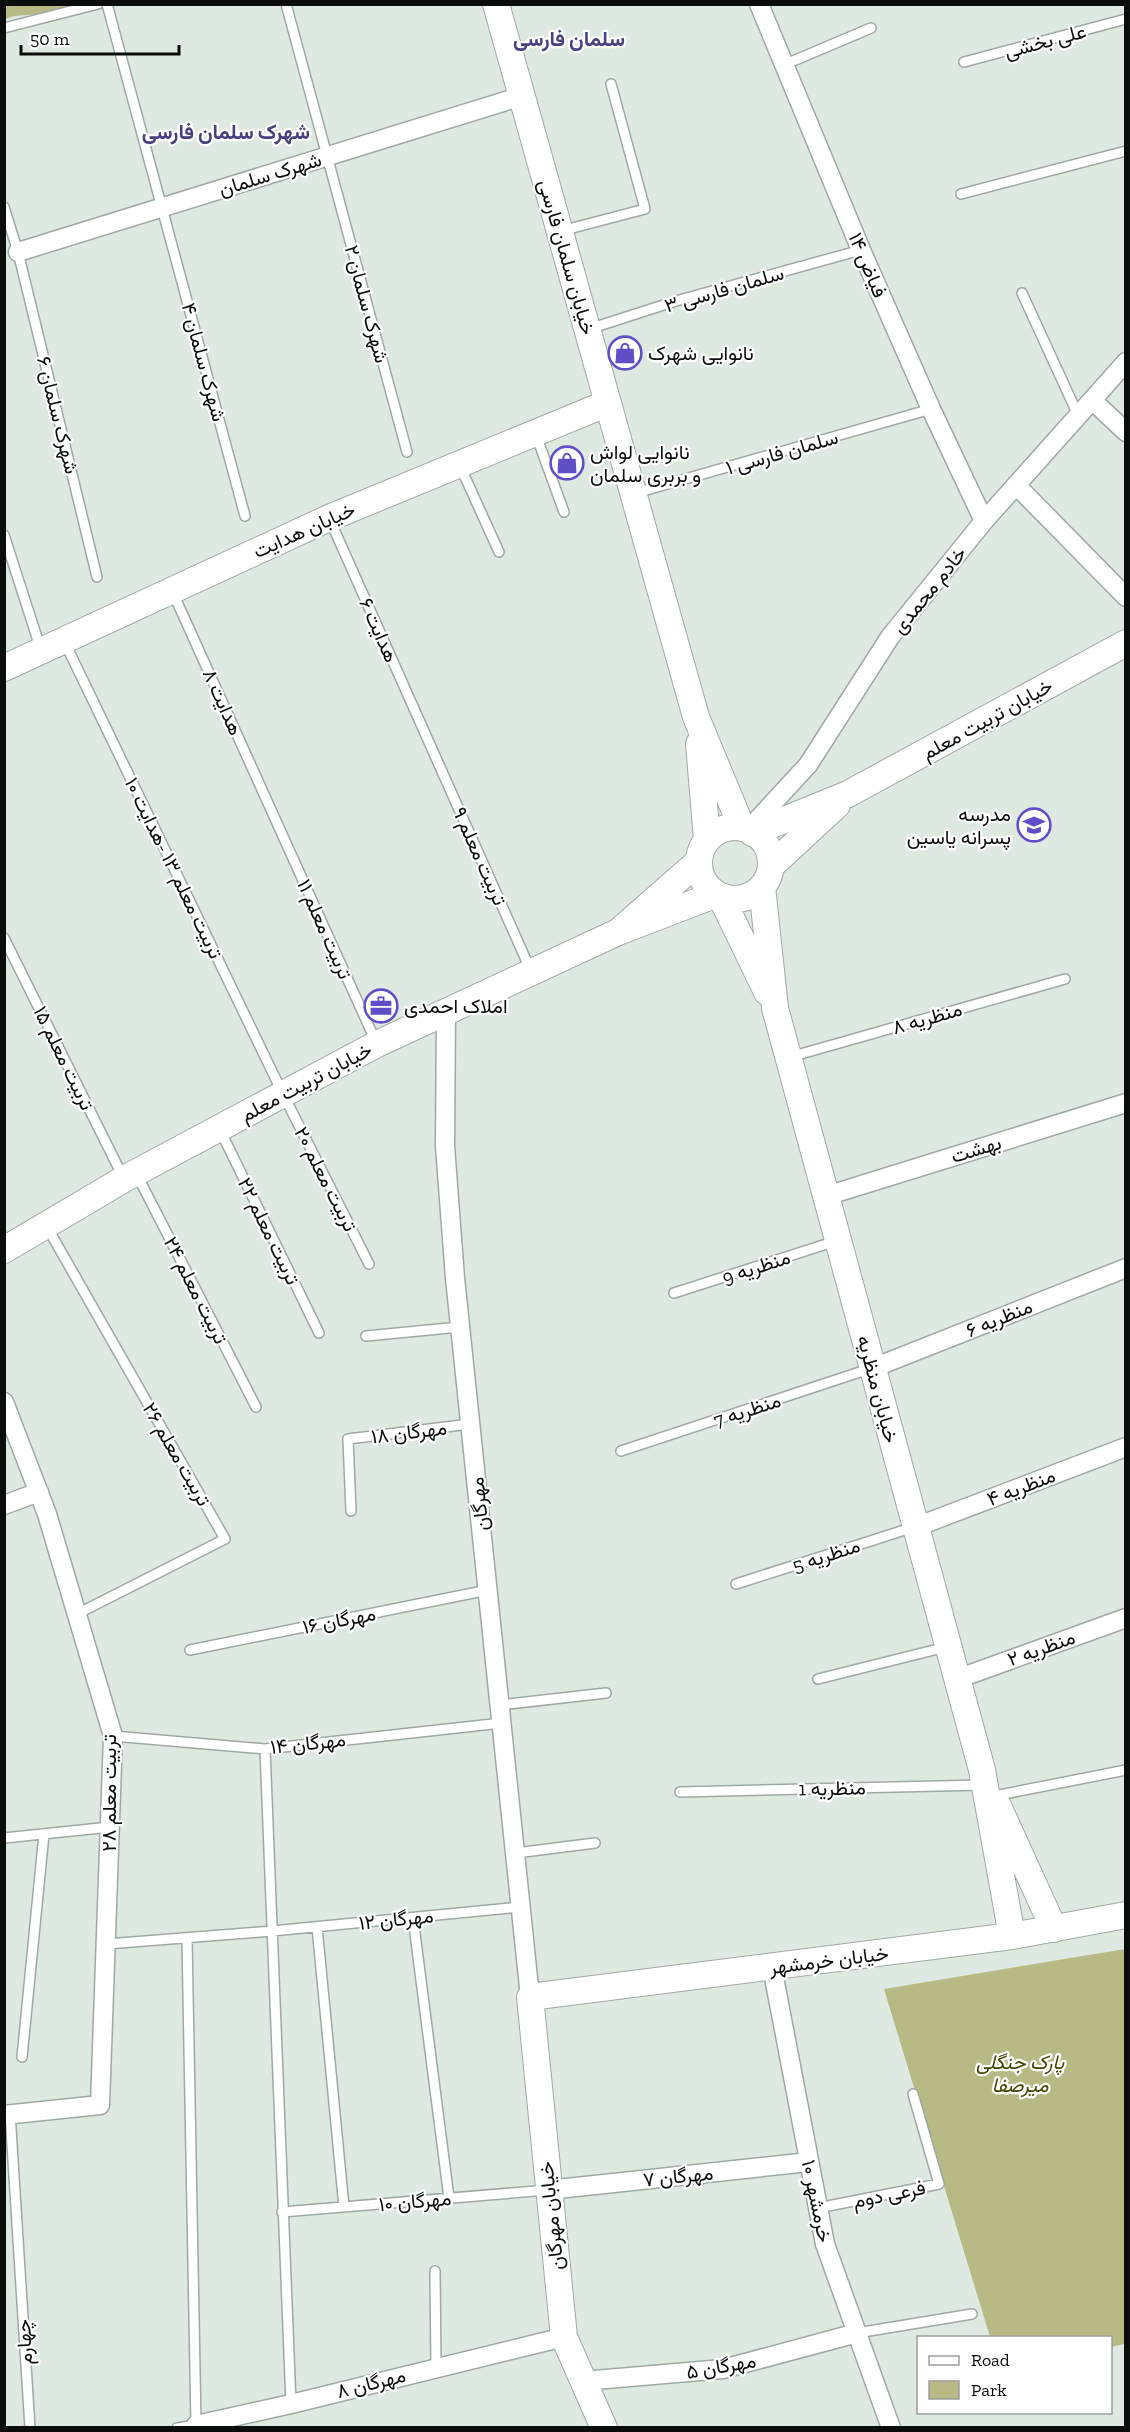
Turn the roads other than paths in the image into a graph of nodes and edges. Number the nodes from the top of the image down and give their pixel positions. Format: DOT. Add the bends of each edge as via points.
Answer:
graph roads {
  1 [pos="98,4"];
  2 [pos="107,4"];
  3 [pos="286,4"];
  4 [pos="496,4"];
  5 [pos="759,4"];
  6 [pos="1125,19"];
  7 [pos="4,28"];
  8 [pos="871,28"];
  9 [pos="964,62"];
  10 [pos="786,64"];
  11 [pos="611,84"];
  12 [pos="522,96"];
  13 [pos="1125,151"];
  14 [pos="327,156"];
  15 [pos="961,194"];
  16 [pos="4,207"];
  17 [pos="162,207"];
  18 [pos="560,231"];
  19 [pos="861,250"];
  20 [pos="18,252"];
  21 [pos="1022,293"];
  22 [pos="587,330"];
  23 [pos="1125,362"];
  24 [pos="1092,399"];
  25 [pos="608,403"];
  26 [pos="931,409"];
  27 [pos="1078,415"];
  28 [pos="1125,432"];
  29 [pos="535,433"];
  30 [pos="407,452"];
  31 [pos="459,464"];
  32 [pos="1016,485"];
  33 [pos="633,494"];
  34 [pos="564,512"];
  35 [pos="245,516"];
  36 [pos="328,518"];
  37 [pos="984,521"];
  38 [pos="4,535"];
  39 [pos="499,552"];
  40 [pos="97,577"];
  41 [pos="172,591"];
  42 [pos="1125,597"];
  43 [pos="1125,643"];
  44 [pos="53,646"];
  45 [pos="4,668"];
  46 [pos="696,717"];
  47 [pos="429,742"];
  48 [pos="848,795"];
  49 [pos="273,814"];
  50 [pos="748,830"];
  51 [pos="703,850"];
  52 [pos="766,876"];
  53 [pos="719,895"];
  54 [pos="618,932"];
  55 [pos="4,938"];
  56 [pos="531,971"];
  57 [pos="1065,979"];
  58 [pos="775,1008"];
  59 [pos="446,1010"];
  60 [pos="377,1044"];
  61 [pos="788,1058"];
  62 [pos="283,1094"];
  63 [pos="1125,1103"];
  64 [pos="219,1128"];
  65 [pos="130,1176"];
  66 [pos="826,1196"];
  67 [pos="46,1226"];
  68 [pos="838,1240"];
  69 [pos="4,1250"];
  70 [pos="369,1264"];
  71 [pos="1125,1268"];
  72 [pos="674,1293"];
  73 [pos="460,1327"];
  74 [pos="319,1333"];
  75 [pos="366,1336"];
  76 [pos="873,1368"];
  77 [pos="4,1402"];
  78 [pos="256,1407"];
  79 [pos="470,1424"];
  80 [pos="1125,1447"];
  81 [pos="621,1451"];
  82 [pos="39,1492"];
  83 [pos="4,1505"];
  84 [pos="351,1512"];
  85 [pos="916,1527"];
  86 [pos="736,1584"];
  87 [pos="488,1590"];
  88 [pos="77,1614"];
  89 [pos="1125,1618"];
  90 [pos="948,1646"];
  91 [pos="190,1650"];
  92 [pos="957,1678"];
  93 [pos="818,1679"];
  94 [pos="606,1693"];
  95 [pos="501,1714"];
  96 [pos="113,1736"];
  97 [pos="265,1749"];
  98 [pos="1125,1770"];
  99 [pos="987,1784"];
  100 [pos="680,1792"];
  101 [pos="110,1827"];
  102 [pos="44,1834"];
  103 [pos="4,1838"];
  104 [pos="596,1843"];
  105 [pos="516,1853"];
  106 [pos="521,1907"];
  107 [pos="1125,1915"];
  108 [pos="413,1918"];
  109 [pos="317,1927"];
  110 [pos="1054,1929"];
  111 [pos="272,1931"];
  112 [pos="1012,1936"];
  113 [pos="187,1939"];
  114 [pos="107,1944"];
  115 [pos="772,1967"];
  116 [pos="530,1997"];
  117 [pos="22,2057"];
  118 [pos="913,2094"];
  119 [pos="7,2114"];
  120 [pos="809,2162"];
  121 [pos="548,2190"];
  122 [pos="449,2198"];
  123 [pos="344,2207"];
  124 [pos="818,2208"];
  125 [pos="282,2212"];
  126 [pos="435,2271"];
  127 [pos="972,2314"];
  128 [pos="857,2333"];
  129 [pos="564,2337"];
  130 [pos="436,2367"];
  131 [pos="583,2381"];
  132 [pos="291,2404"];
  133 [pos="197,2426"];
  134 [pos="30,2427"];
  135 [pos="177,2427"];
  136 [pos="604,2427"];
  137 [pos="891,2427"];
  1 -- 7 [label="lane"];
  2 -- 17 [label="lane, شهرک سلمان ۴"];
  3 -- 14 [label="lane, شهرک سلمان ۲"];
  4 -- 12 [label="street, خیابان سلمان فارسی"];
  5 -- 10 [label="street, فیاض ۱۴"];
  6 -- 9 [label="lane, علی بخشی"];
  8 -- 10 [label="lane"];
  10 -- 19 [label="street, فیاض ۱۴"];
  11 -- 18 [label="lane" via="645,209"];
  12 -- 14 [label="street, شهرک سلمان"];
  12 -- 18 [label="street, خیابان سلمان فارسی"];
  13 -- 15 [label="lane"];
  14 -- 17 [label="street, شهرک سلمان"];
  14 -- 30 [label="lane, شهرک سلمان ۲"];
  16 -- 20 [label="lane, شهرک سلمان ۶"];
  17 -- 20 [label="street, شهرک سلمان"];
  17 -- 35 [label="lane, شهرک سلمان ۴"];
  18 -- 22 [label="street, خیابان سلمان فارسی"];
  19 -- 22 [label="lane, سلمان فارسی ۳"];
  19 -- 26 [label="street, فیاض ۱۴"];
  20 -- 40 [label="lane, شهرک سلمان ۶"];
  21 -- 27 [label="lane"];
  22 -- 25 [label="street, خیابان سلمان فارسی"];
  23 -- 24 [label="street, خادم محمدی"];
  24 -- 27 [label="street, خادم محمدی"];
  24 -- 28 [label="street"];
  25 -- 29 [label="street, خیابان هدایت"];
  25 -- 33 [label="street, خیابان سلمان فارسی"];
  26 -- 33 [label="lane, سلمان فارسی ۱"];
  26 -- 37 [label="street, فیاض ۱۴"];
  27 -- 32 [label="street, خادم محمدی"];
  29 -- 31 [label="street, خیابان هدایت"];
  29 -- 34 [label="lane"];
  31 -- 36 [label="street, خیابان هدایت"];
  31 -- 39 [label="lane"];
  32 -- 37 [label="street, خادم محمدی"];
  32 -- 42 [label="street"];
  33 -- 46 [label="street, خیابان سلمان فارسی"];
  36 -- 41 [label="street, خیابان هدایت"];
  36 -- 47 [label="lane, هدایت ۶"];
  37 -- 50 [label="street, خادم محمدی" via="890,637 807,765"];
  38 -- 44 [label="lane, تربیت معلم ۱۳ -هدایت ۱۰"];
  41 -- 44 [label="street, خیابان هدایت"];
  41 -- 49 [label="lane, هدایت ۸"];
  43 -- 48 [label="street, خیابان تربیت معلم"];
  44 -- 45 [label="street, خیابان هدایت"];
  44 -- 62 [label="lane, تربیت معلم ۱۳ -هدایت ۱۰"];
  46 -- 50 [label="street"];
  46 -- 51 [label="street"];
  47 -- 56 [label="lane, تربیت معلم ۹"];
  48 -- 50 [label="street"];
  48 -- 52 [label="street"];
  49 -- 60 [label="lane, تربیت معلم ۱۱"];
  50 -- 51 [label="street" via="726,828 716,833"];
  50 -- 52 [label="street" via="770,855"];
  51 -- 53 [label="street" via="704,882"];
  51 -- 54 [label="street"];
  52 -- 53 [label="street" via="743,898"];
  52 -- 58 [label="street"];
  53 -- 54 [label="street"];
  53 -- 58 [label="street"];
  54 -- 56 [label="street, خیابان تربیت معلم"];
  55 -- 65 [label="lane, تربیت معلم ۱۵"];
  56 -- 59 [label="street, خیابان تربیت معلم"];
  57 -- 61 [label="lane, منظریه ۸"];
  58 -- 61 [label="street, خیابان منظریه"];
  59 -- 60 [label="street, خیابان تربیت معلم"];
  59 -- 73 [label="street, مهرگان" via="445,1146"];
  60 -- 62 [label="street, خیابان تربیت معلم"];
  61 -- 66 [label="street, خیابان منظریه"];
  62 -- 64 [label="street, خیابان تربیت معلم"];
  62 -- 70 [label="lane, تربیت معلم ۲۰"];
  63 -- 66 [label="street, بهشت"];
  64 -- 65 [label="street, خیابان تربیت معلم"];
  64 -- 74 [label="lane, تربیت معلم ۲۲"];
  65 -- 67 [label="street, خیابان تربیت معلم"];
  65 -- 78 [label="lane, تربیت معلم ۲۴"];
  66 -- 68 [label="street, خیابان منظریه"];
  67 -- 69 [label="street, خیابان تربیت معلم"];
  67 -- 88 [label="lane, تربیت معلم ۲۶" via="225,1539"];
  68 -- 72 [label="lane, منظریه 9"];
  68 -- 76 [label="street, خیابان منظریه"];
  71 -- 76 [label="street, منظریه ۶"];
  73 -- 75 [label="lane"];
  73 -- 79 [label="street, مهرگان"];
  76 -- 81 [label="lane, منظریه 7"];
  76 -- 85 [label="street, خیابان منظریه"];
  77 -- 82 [label="street, تربیت معلم ۲۸"];
  79 -- 84 [label="lane, مهرگان ۱۸" via="348,1439"];
  79 -- 87 [label="street, مهرگان"];
  80 -- 85 [label="street, منظریه ۴"];
  82 -- 83 [label="street"];
  82 -- 88 [label="street, تربیت معلم ۲۸"];
  85 -- 86 [label="lane, منظریه 5"];
  85 -- 90 [label="street, خیابان منظریه"];
  87 -- 91 [label="lane, مهرگان ۱۶"];
  87 -- 95 [label="street, مهرگان"];
  88 -- 96 [label="street, تربیت معلم ۲۸"];
  89 -- 92 [label="street, منظریه ۲"];
  90 -- 92 [label="street, خیابان منظریه"];
  90 -- 93 [label="lane"];
  92 -- 99 [label="street, خیابان منظریه"];
  94 -- 95 [label="lane, مهرگان ۱۴"];
  95 -- 97 [label="lane, مهرگان ۱۴"];
  95 -- 105 [label="street, مهرگان"];
  96 -- 97 [label="lane, مهرگان ۱۴"];
  96 -- 101 [label="street, تربیت معلم ۲۸"];
  97 -- 111 [label="lane"];
  98 -- 99 [label="lane, منظریه 1"];
  99 -- 100 [label="lane, منظریه 1"];
  99 -- 110 [label="street"];
  99 -- 112 [label="street"];
  101 -- 102 [label="lane"];
  101 -- 114 [label="street, تربیت معلم ۲۸"];
  102 -- 103 [label="lane"];
  102 -- 117 [label="lane"];
  104 -- 105 [label="lane"];
  105 -- 106 [label="street, مهرگان"];
  106 -- 108 [label="lane, مهرگان ۱۲"];
  106 -- 116 [label="street, مهرگان"];
  107 -- 110 [label="street, خیابان خرمشهر"];
  108 -- 109 [label="lane, مهرگان ۱۲"];
  108 -- 122 [label="lane"];
  109 -- 111 [label="lane, مهرگان ۱۲"];
  109 -- 123 [label="lane"];
  110 -- 112 [label="street, خیابان خرمشهر"];
  111 -- 113 [label="lane, مهرگان ۱۲"];
  111 -- 125 [label="lane"];
  112 -- 115 [label="street, خیابان خرمشهر"];
  113 -- 114 [label="lane, مهرگان ۱۲"];
  113 -- 133 [label="lane"];
  114 -- 119 [label="street, تربیت معلم ۲۸" via="100,2105"];
  115 -- 116 [label="street, خیابان خرمشهر"];
  115 -- 120 [label="street, خرمشهر ۱۰"];
  116 -- 121 [label="street, خیابان مهرگان"];
  118 -- 124 [label="lane, فرعی دوم" via="939,2184"];
  119 -- 134 [label="lane, چهارم"];
  120 -- 121 [label="street, مهرگان ۷"];
  120 -- 124 [label="street, خرمشهر ۱۰"];
  121 -- 122 [label="lane, مهرگان ۱۰"];
  121 -- 129 [label="street, خیابان مهرگان"];
  122 -- 123 [label="lane, مهرگان ۱۰"];
  123 -- 125 [label="lane, مهرگان ۱۰"];
  124 -- 128 [label="street, خرمشهر ۱۰" via="825,2244"];
  125 -- 132 [label="lane"];
  126 -- 130 [label="lane"];
  127 -- 128 [label="lane"];
  128 -- 131 [label="street, مهرگان ۵" via="723,2369"];
  128 -- 137 [label="street, خرمشهر ۱۰"];
  129 -- 130 [label="street, مهرگان ۸"];
  129 -- 131 [label="street, خیابان مهرگان"];
  130 -- 132 [label="street, مهرگان ۸"];
  131 -- 136 [label="street, خیابان مهرگان"];
  132 -- 133 [label="street, مهرگان ۸"];
  133 -- 135 [label="lane, مهرگان ۸"];
}
